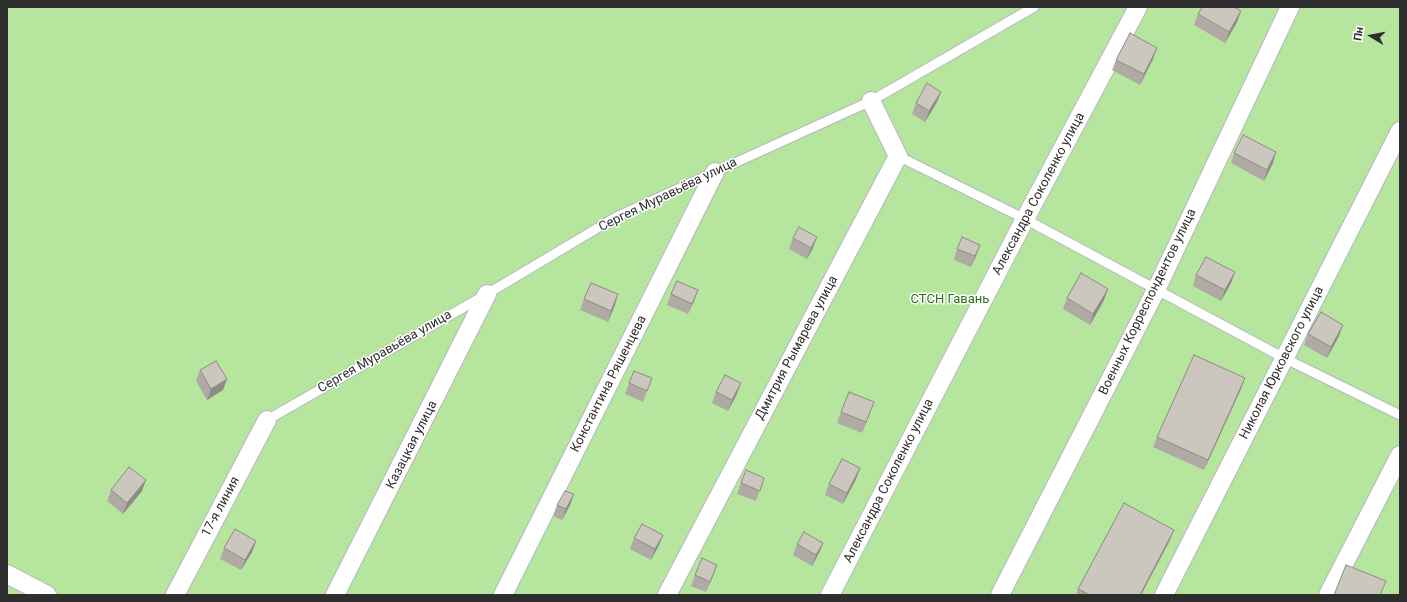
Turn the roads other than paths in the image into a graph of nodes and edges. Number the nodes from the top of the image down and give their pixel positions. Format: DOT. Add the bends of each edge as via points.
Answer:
graph roads {
  1 [pos="1034,7"];
  2 [pos="1138,7"];
  3 [pos="1290,7"];
  4 [pos="871,101"];
  5 [pos="1400,131"];
  6 [pos="898,156"];
  7 [pos="714,172"];
  8 [pos="1025,220"];
  9 [pos="1156,290"];
  10 [pos="487,294"];
  11 [pos="1284,358"];
  12 [pos="1400,415"];
  13 [pos="267,420"];
  14 [pos="1400,455"];
  15 [pos="7,574"];
  16 [pos="47,595"];
  17 [pos="175,595"];
  18 [pos="335,595"];
  19 [pos="503,595"];
  20 [pos="667,595"];
  21 [pos="830,595"];
  22 [pos="1000,595"];
  23 [pos="1164,595"];
  24 [pos="1328,595"];
  1 -- 4 [label="lane, Сергея Муравьёва улица"];
  2 -- 8 [label="street, Александра Соколенко улица"];
  3 -- 9 [label="street, Военных Корреспондентов улица"];
  4 -- 6 [label="street"];
  4 -- 7 [label="lane, Сергея Муравьёва улица"];
  5 -- 11 [label="street, Николая Юрковского улица"];
  6 -- 8 [label="lane"];
  6 -- 20 [label="street, Дмитрия Рымарева улица"];
  7 -- 10 [label="lane, Сергея Муравьёва улица" via="616,217"];
  7 -- 19 [label="street, Константина Ряшенцева"];
  8 -- 9 [label="lane"];
  8 -- 21 [label="street, Александра Соколенко улица"];
  9 -- 11 [label="lane"];
  9 -- 22 [label="street, Военных Корреспондентов улица"];
  10 -- 13 [label="lane, Сергея Муравьёва улица"];
  10 -- 18 [label="street, Казацкая улица"];
  11 -- 12 [label="lane"];
  11 -- 23 [label="street, Николая Юрковского улица"];
  13 -- 17 [label="street, 17-я линия"];
  14 -- 24 [label="street"];
  15 -- 16 [label="street"];
}
